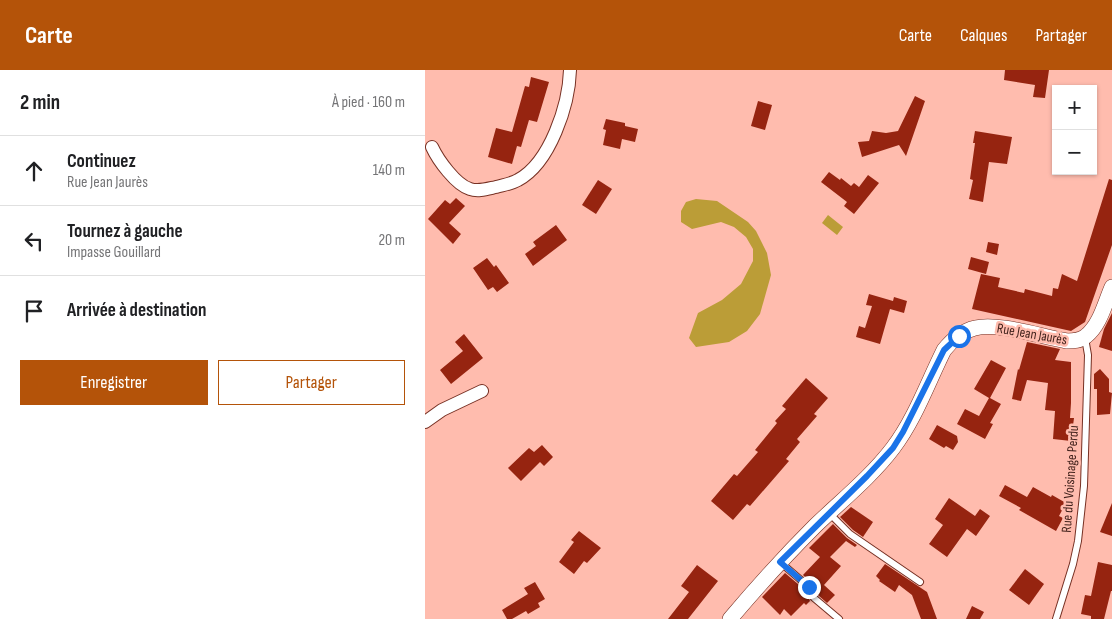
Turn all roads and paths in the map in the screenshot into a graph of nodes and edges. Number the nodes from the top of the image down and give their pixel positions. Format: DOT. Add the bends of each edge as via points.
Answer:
graph roads {
  1 [pos="570,70"];
  2 [pos="432,147"];
  3 [pos="1112,287"];
  4 [pos="1085,337"];
  5 [pos="482,391"];
  6 [pos="425,422"];
  7 [pos="829,513"];
  8 [pos="780,562"];
  9 [pos="920,582"];
  10 [pos="730,619"];
  11 [pos="839,619"];
  12 [pos="1056,619"];
  1 -- 2 [label="street" via="567,97 553,138 537,162 518,180 471,190 460,184"];
  3 -- 4 [label="street" via="1099,318"];
  4 -- 7 [label="street, Rue Jean Jaurès" via="1067,341 986,326 959,336 944,350 893,448"];
  4 -- 12 [label="lane, Rue du Voisinage Perdu" via="1088,355 1083,500 1075,554"];
  5 -- 6 [label="street"];
  7 -- 8 [label="street, Rue Jean Jaurès"];
  7 -- 9 [label="lane" via="850,534"];
  8 -- 10 [label="street, Rue Jean Jaurès"];
  8 -- 11 [label="lane"];
}
